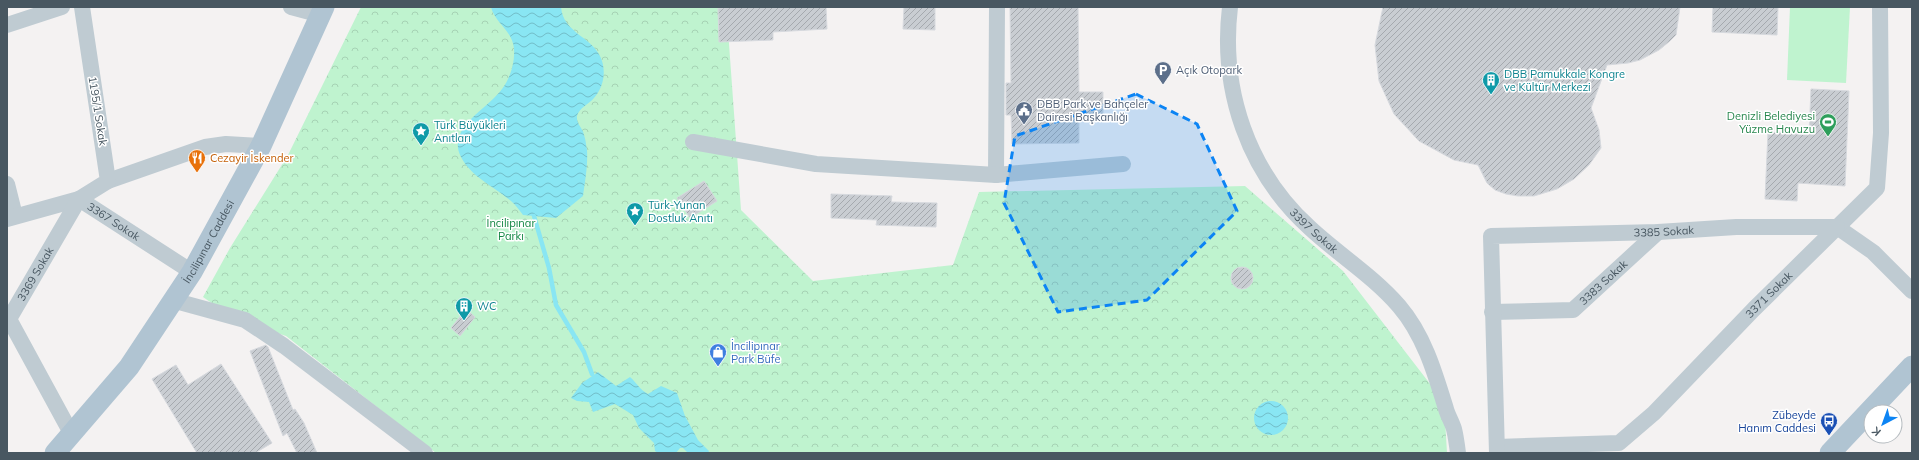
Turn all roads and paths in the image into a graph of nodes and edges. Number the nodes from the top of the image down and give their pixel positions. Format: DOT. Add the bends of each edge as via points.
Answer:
graph roads {
  1 [pos="62,7"];
  2 [pos="82,7"];
  3 [pos="291,7"];
  4 [pos="997,7"];
  5 [pos="1230,7"];
  6 [pos="1880,7"];
  7 [pos="322,11"];
  8 [pos="7,25"];
  9 [pos="693,142"];
  10 [pos="261,146"];
  11 [pos="1123,164"];
  12 [pos="996,175"];
  13 [pos="108,181"];
  14 [pos="7,184"];
  15 [pos="79,199"];
  16 [pos="11,217"];
  17 [pos="1837,227"];
  18 [pos="1658,232"];
  19 [pos="192,272"];
  20 [pos="1912,291"];
  21 [pos="172,300"];
  22 [pos="1492,312"];
  23 [pos="1912,366"];
  24 [pos="71,433"];
  25 [pos="1497,450"];
  26 [pos="55,453"];
  27 [pos="425,453"];
  28 [pos="1458,453"];
  29 [pos="1830,453"];
  1 -- 8 [label="street"];
  2 -- 13 [label="street, 1195/1 Sokak"];
  3 -- 7 [label="street"];
  4 -- 12 [label="street"];
  5 -- 28 [label="street, 3397 Sokak" via="1226,46 1236,105 1248,142 1264,174 1278,194 1309,227 1377,283 1408,317 1432,365 1454,429"];
  6 -- 17 [label="street, 3371 Sokak" via="1881,133 1877,188"];
  7 -- 10 [label="main road, İncilipınar Caddesi"];
  9 -- 12 [label="street" via="816,164"];
  10 -- 13 [label="street" via="205,146"];
  10 -- 19 [label="main road, İncilipınar Caddesi"];
  11 -- 12 [label="street"];
  13 -- 15 [label="street"];
  14 -- 16 [label="street"];
  15 -- 16 [label="street, 3367 Sokak"];
  15 -- 19 [label="street, 3367 Sokak"];
  15 -- 24 [label="street, 3369 Sokak" via="9,319"];
  17 -- 18 [label="street, 3385 Sokak" via="1736,227"];
  17 -- 20 [label="street" via="1873,252"];
  17 -- 25 [label="street, 3371 Sokak" via="1654,413 1620,443"];
  18 -- 22 [label="street, 3383 Sokak" via="1573,310"];
  18 -- 22 [label="street, 3385 Sokak" via="1491,236"];
  19 -- 21 [label="main road, İncilipınar Caddesi"];
  21 -- 24 [label="main road, İncilipınar Caddesi" via="129,367"];
  21 -- 27 [label="street" via="244,320 284,346"];
  22 -- 25 [label="street"];
  23 -- 29 [label="main road"];
  24 -- 26 [label="main road, İncilipınar Caddesi"];
}
